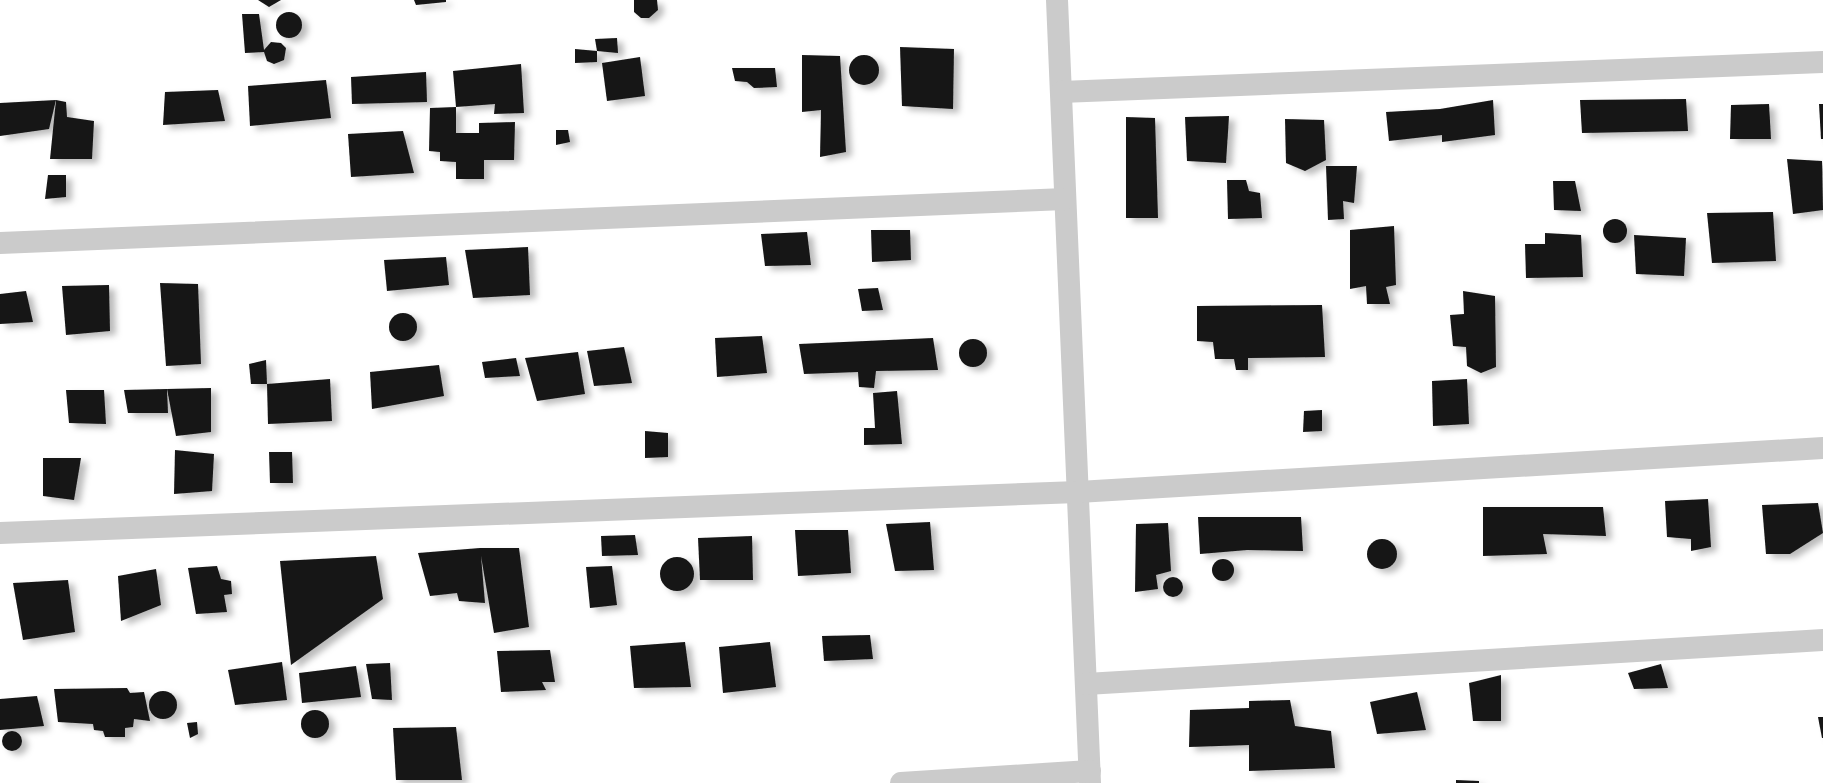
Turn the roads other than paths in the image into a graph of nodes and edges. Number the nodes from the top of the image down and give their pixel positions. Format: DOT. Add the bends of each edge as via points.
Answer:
graph roads {
  1 [pos="1057,0"];
  2 [pos="1823,62"];
  3 [pos="1061,92"];
  4 [pos="1065,198"];
  5 [pos="0,243"];
  6 [pos="1823,448"];
  7 [pos="1078,492"];
  8 [pos="0,534"];
  9 [pos="1823,640"];
  10 [pos="1086,684"];
  11 [pos="1090,777"];
  12 [pos="901,783"];
  1 -- 3 [label="street"];
  2 -- 3 [label="street"];
  3 -- 4 [label="street"];
  4 -- 5 [label="street"];
  4 -- 7 [label="street"];
  6 -- 7 [label="street"];
  7 -- 8 [label="street"];
  7 -- 10 [label="street"];
  9 -- 10 [label="street"];
  10 -- 11 [label="street"];
  11 -- 12 [label="street"];
}
